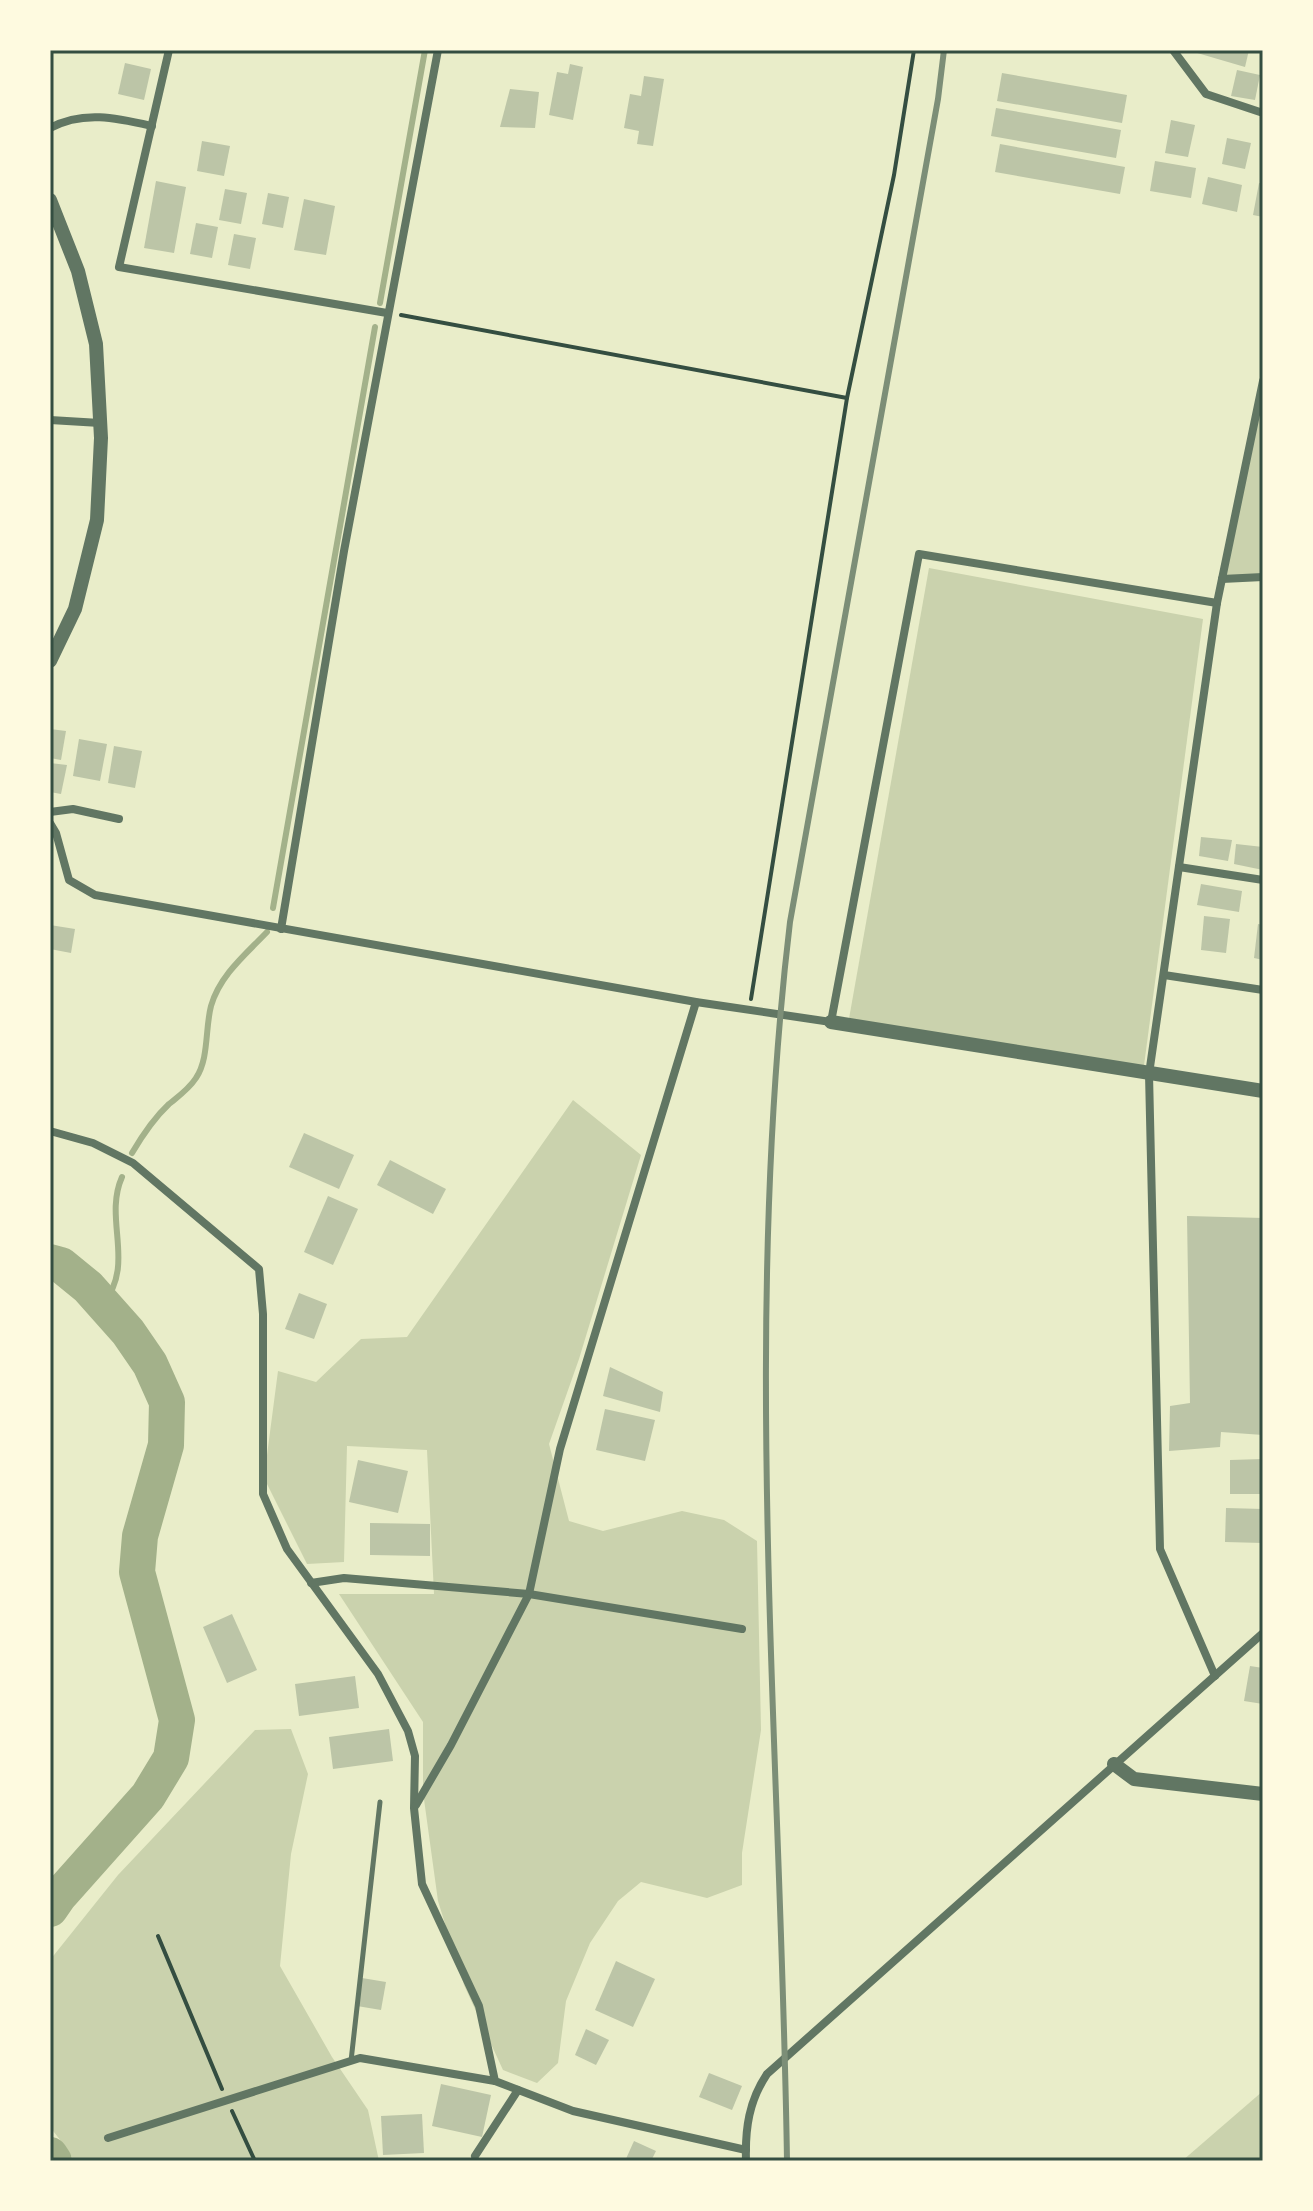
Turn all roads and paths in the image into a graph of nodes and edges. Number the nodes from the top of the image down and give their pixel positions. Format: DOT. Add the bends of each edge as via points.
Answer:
graph roads {
  1 [pos="169,50"];
  2 [pos="438,50"];
  3 [pos="914,50"];
  4 [pos="1173,50"];
  5 [pos="1263,113"];
  6 [pos="152,126"];
  7 [pos="50,128"];
  8 [pos="50,200"];
  9 [pos="387,313"];
  10 [pos="1263,381"];
  11 [pos="847,398"];
  12 [pos="50,420"];
  13 [pos="100,423"];
  14 [pos="1263,577"];
  15 [pos="1222,579"];
  16 [pos="1217,603"];
  17 [pos="50,661"];
  18 [pos="50,812"];
  19 [pos="119,819"];
  20 [pos="50,823"];
  21 [pos="1179,867"];
  22 [pos="1263,880"];
  23 [pos="281,929"];
  24 [pos="1164,975"];
  25 [pos="1263,990"];
  26 [pos="696,1002"];
  27 [pos="749,1010"];
  28 [pos="831,1022"];
  29 [pos="1149,1074"];
  30 [pos="1263,1091"];
  31 [pos="50,1131"];
  32 [pos="311,1583"];
  33 [pos="529,1594"];
  34 [pos="742,1629"];
  35 [pos="1263,1633"];
  36 [pos="1215,1676"];
  37 [pos="1114,1764"];
  38 [pos="1263,1794"];
  39 [pos="380,1802"];
  40 [pos="414,1808"];
  41 [pos="158,1936"];
  42 [pos="351,2061"];
  43 [pos="495,2081"];
  44 [pos="518,2090"];
  45 [pos="227,2100"];
  46 [pos="108,2138"];
  47 [pos="746,2150"];
  48 [pos="475,2156"];
  49 [pos="255,2161"];
  50 [pos="746,2161"];
  1 -- 6 [label="street"];
  2 -- 9 [label="street"];
  3 -- 11 [label="path"];
  4 -- 5 [label="street" via="1206,94"];
  6 -- 7 [label="street" via="84,117"];
  6 -- 9 [label="street" via="119,267"];
  8 -- 13 [label="street" via="78,271 96,344"];
  9 -- 11 [label="path"];
  9 -- 23 [label="street"];
  10 -- 15 [label="street"];
  11 -- 27 [label="path"];
  12 -- 13 [label="street"];
  13 -- 17 [label="street" via="97,520 75,609"];
  14 -- 15 [label="street"];
  15 -- 16 [label="street"];
  16 -- 21 [label="street"];
  16 -- 28 [label="street" via="919,554"];
  18 -- 19 [label="street" via="73,809"];
  20 -- 23 [label="street" via="69,880 95,895"];
  21 -- 22 [label="street"];
  21 -- 24 [label="street"];
  23 -- 26 [label="street"];
  24 -- 25 [label="street"];
  24 -- 29 [label="street"];
  26 -- 27 [label="street"];
  26 -- 33 [label="street" via="560,1449"];
  27 -- 28 [label="street"];
  28 -- 29 [label="street"];
  29 -- 30 [label="street"];
  29 -- 36 [label="street" via="1160,1549"];
  31 -- 32 [label="street" via="93,1143 133,1163 259,1269 263,1494 287,1549"];
  32 -- 33 [label="street" via="344,1578"];
  32 -- 40 [label="street" via="378,1674 408,1731 415,1756"];
  33 -- 34 [label="street"];
  33 -- 40 [label="street"];
  35 -- 36 [label="street"];
  36 -- 37 [label="street"];
  37 -- 38 [label="street" via="1134,1779"];
  37 -- 47 [label="street" via="767,2074 755,2092"];
  39 -- 42 [label="lane"];
  40 -- 43 [label="street" via="422,1884 479,2006"];
  41 -- 45 [label="path"];
  42 -- 43 [label="street" via="360,2058"];
  42 -- 45 [label="street"];
  43 -- 44 [label="street"];
  44 -- 47 [label="street" via="573,2111"];
  44 -- 48 [label="street"];
  45 -- 46 [label="street"];
  45 -- 49 [label="path"];
  47 -- 50 [label="street"];
}
